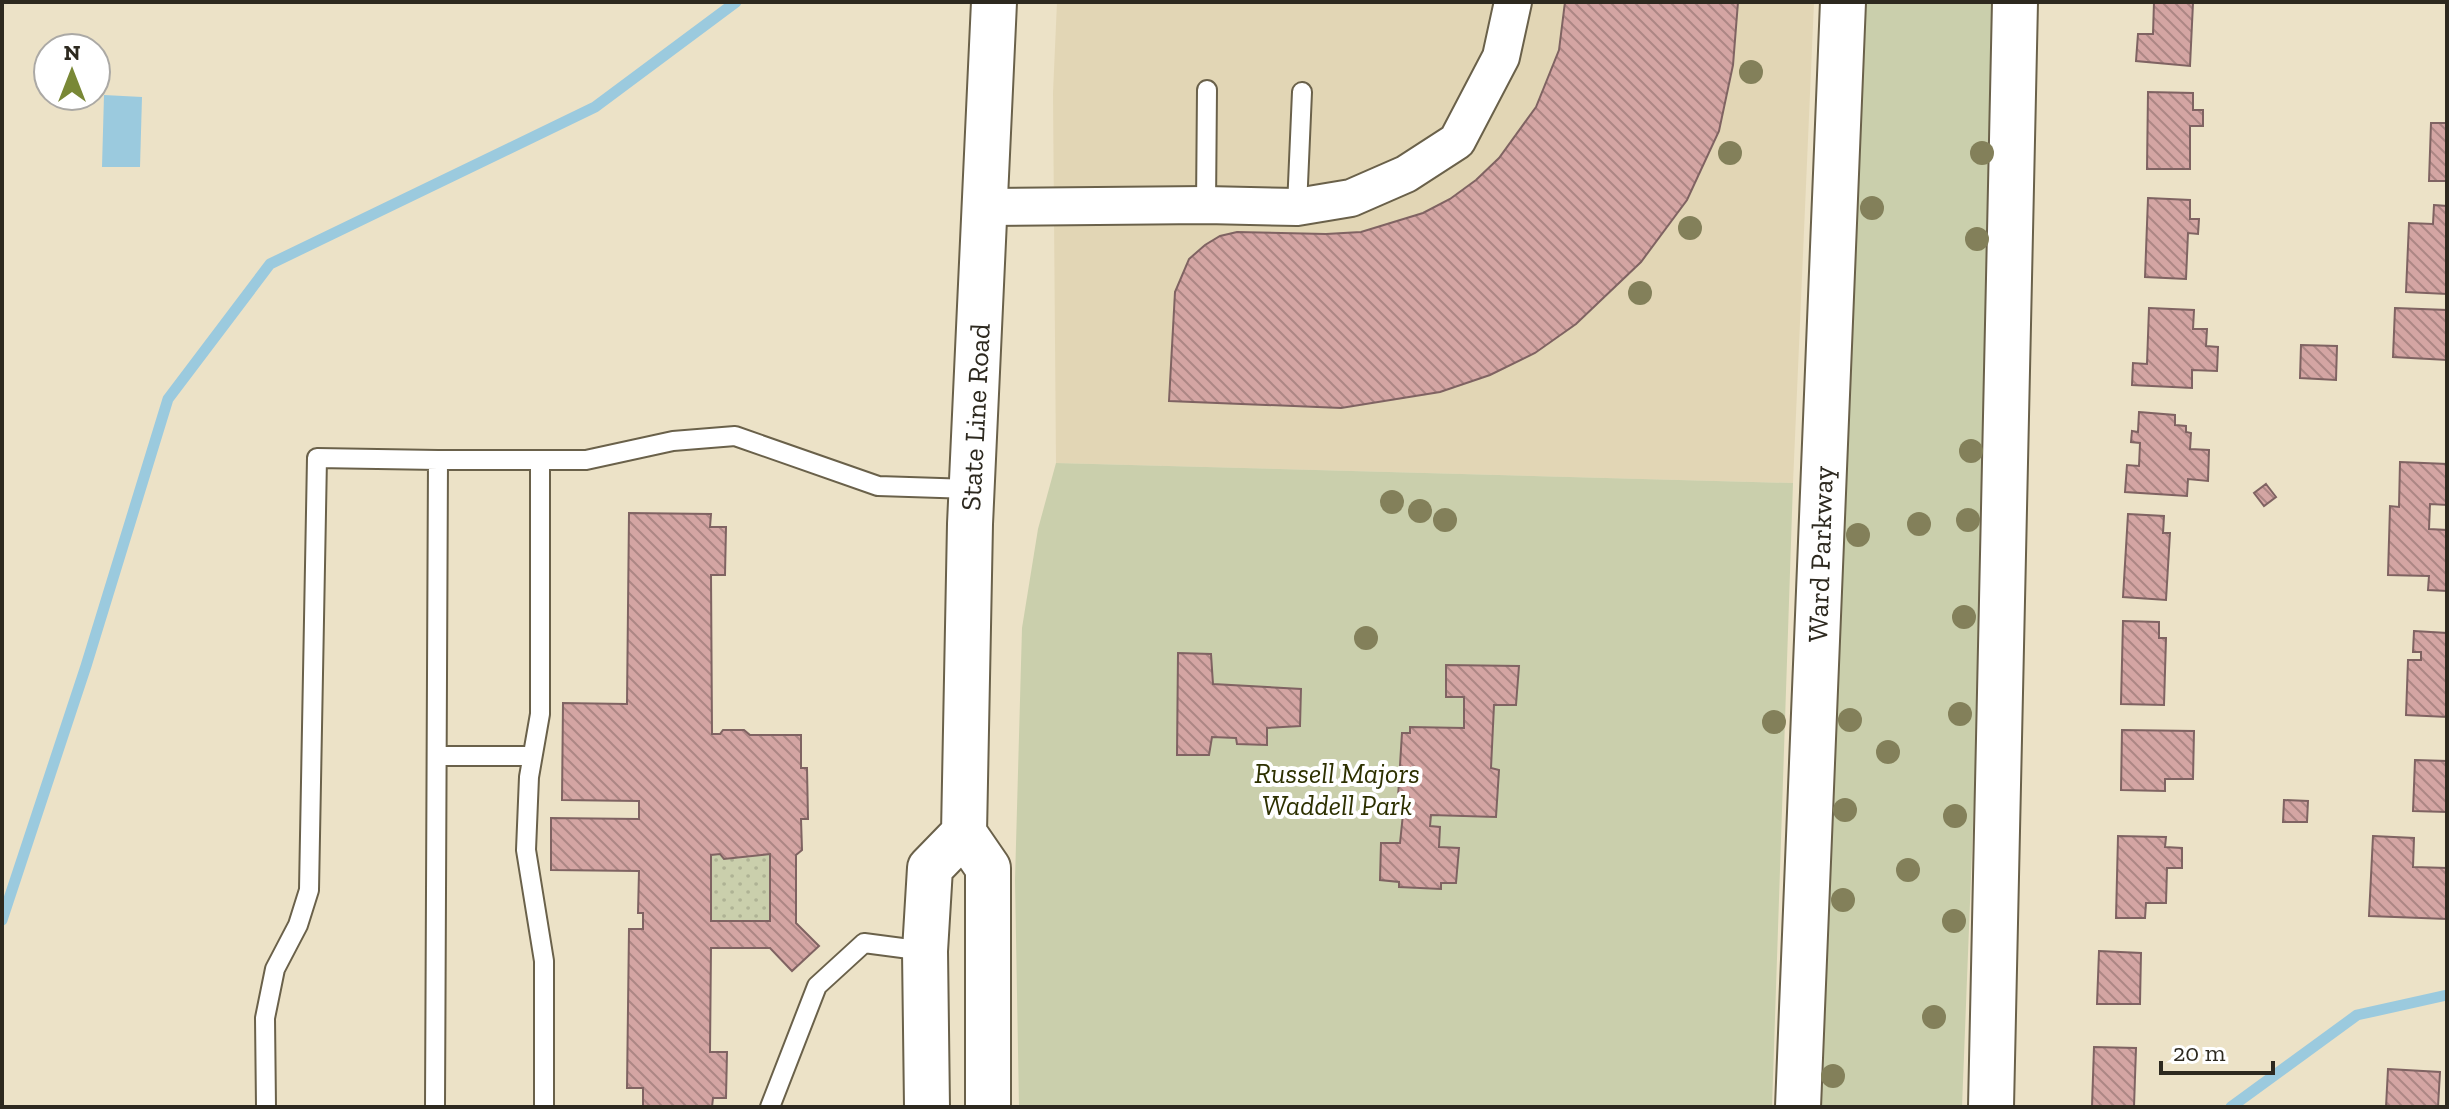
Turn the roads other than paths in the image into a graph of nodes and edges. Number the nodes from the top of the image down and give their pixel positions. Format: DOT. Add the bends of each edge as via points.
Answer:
graph roads {
  1 [pos="994,2"];
  2 [pos="1513,2"];
  3 [pos="1843,2"];
  4 [pos="2015,2"];
  5 [pos="1207,90"];
  6 [pos="1302,92"];
  7 [pos="1206,205"];
  8 [pos="984,207"];
  9 [pos="1297,207"];
  10 [pos="438,460"];
  11 [pos="540,460"];
  12 [pos="971,489"];
  13 [pos="437,756"];
  14 [pos="532,756"];
  15 [pos="964,833"];
  16 [pos="925,951"];
  17 [pos="266,1107"];
  18 [pos="435,1107"];
  19 [pos="544,1107"];
  20 [pos="770,1107"];
  21 [pos="927,1107"];
  22 [pos="988,1107"];
  23 [pos="1798,1107"];
  24 [pos="1991,1107"];
  1 -- 8 [label="main road, State Line Road"];
  2 -- 9 [label="street" via="1501,57 1457,141 1406,174 1351,198"];
  3 -- 23 [label="main road, Ward Parkway"];
  4 -- 24 [label="main road"];
  5 -- 7 [label="lane"];
  6 -- 9 [label="lane"];
  7 -- 8 [label="street"];
  7 -- 9 [label="street"];
  8 -- 12 [label="main road, State Line Road"];
  10 -- 11 [label="lane"];
  10 -- 13 [label="lane"];
  10 -- 17 [label="lane" via="317,458 309,890 272,982 265,1018"];
  11 -- 12 [label="lane" via="586,460 673,441 735,436 878,486"];
  11 -- 14 [label="lane" via="540,714"];
  12 -- 15 [label="main road, State Line Road"];
  13 -- 14 [label="lane"];
  13 -- 18 [label="lane"];
  14 -- 19 [label="lane" via="526,850 544,961"];
  15 -- 16 [label="main road" via="930,868"];
  15 -- 22 [label="main road" via="988,868"];
  16 -- 20 [label="lane" via="864,943 817,986"];
  16 -- 21 [label="main road"];
}
